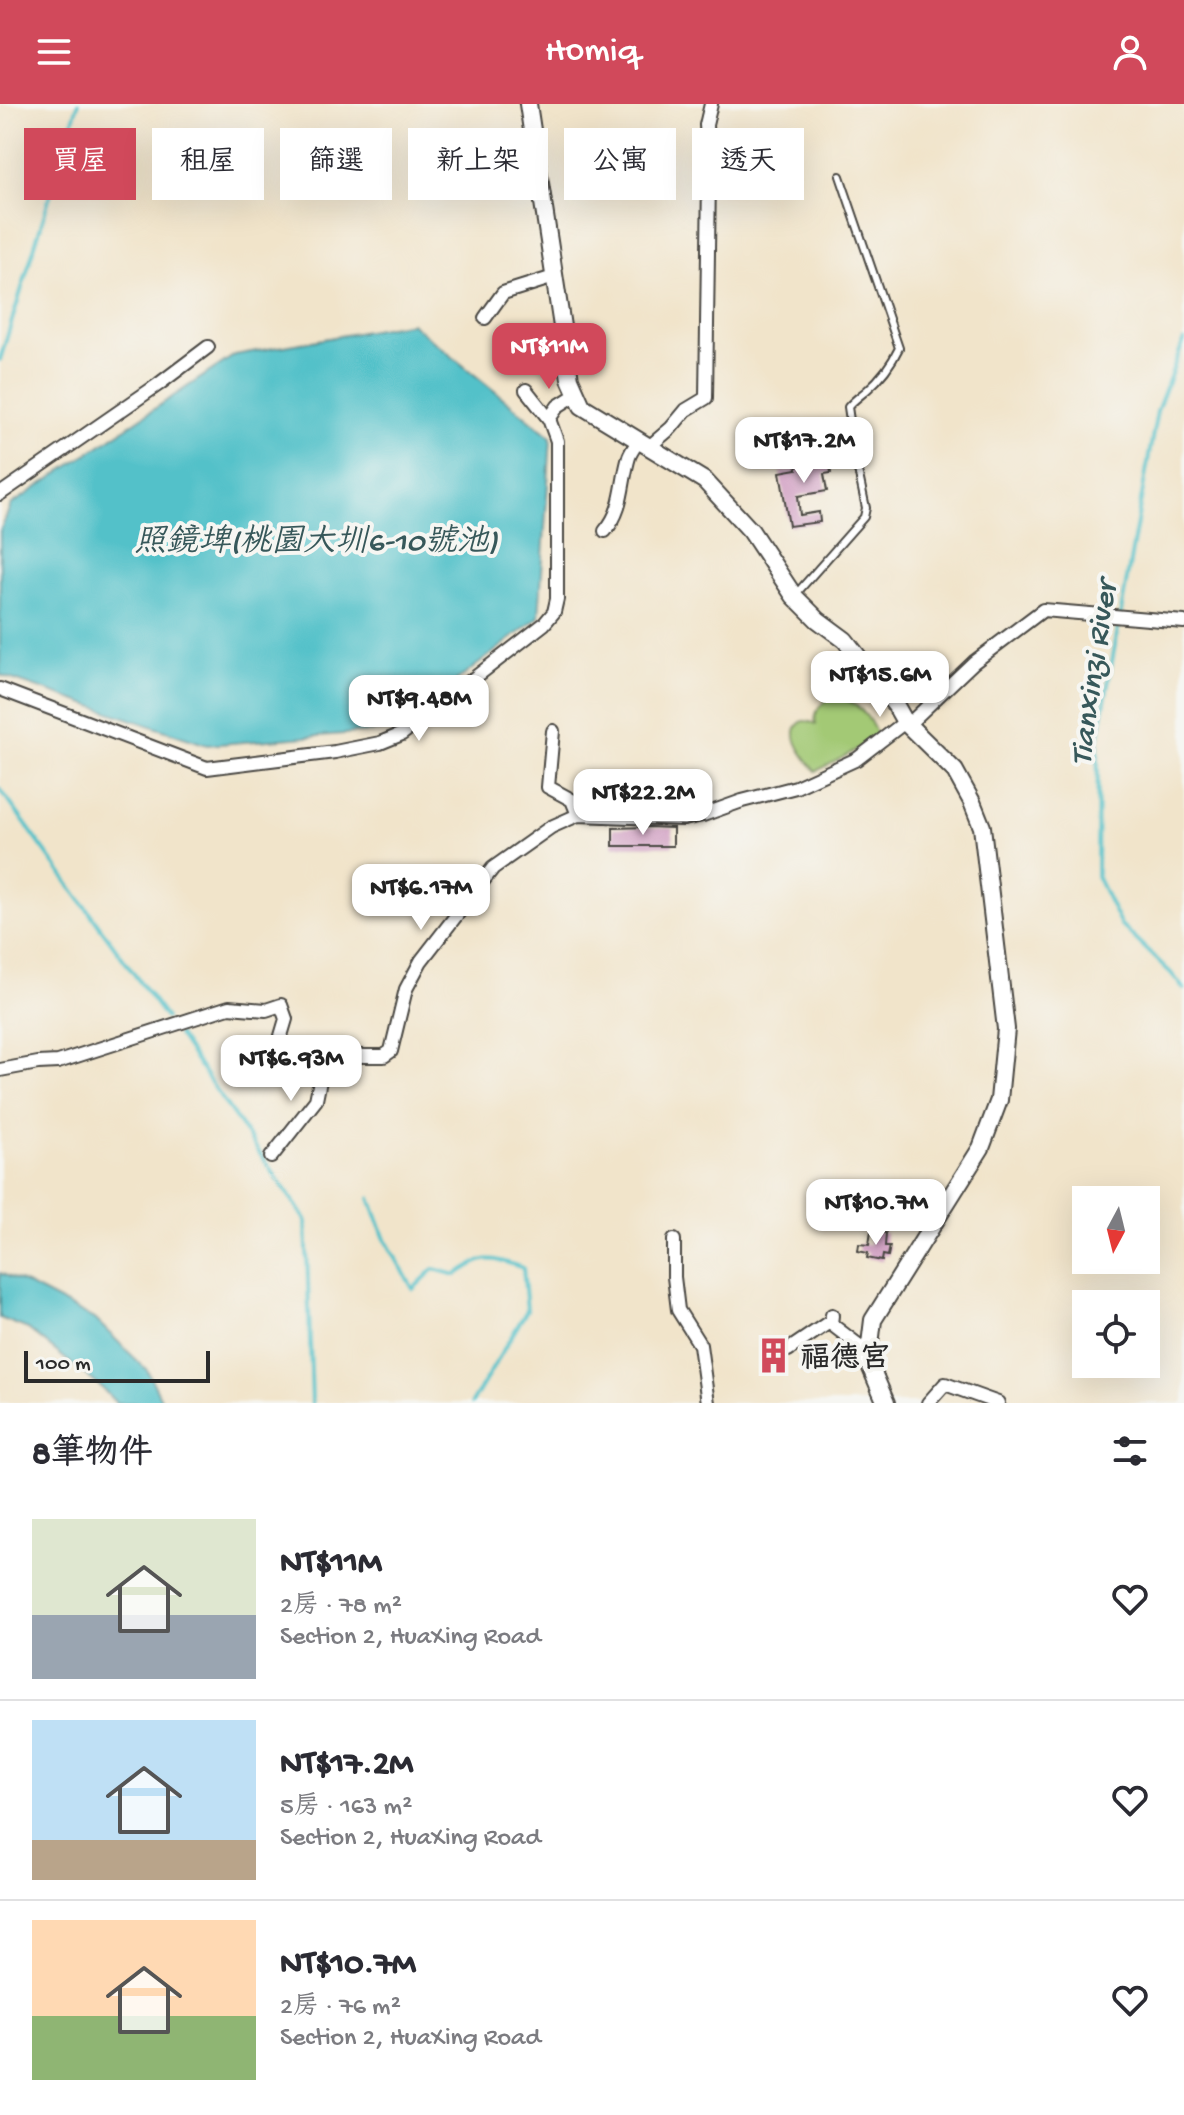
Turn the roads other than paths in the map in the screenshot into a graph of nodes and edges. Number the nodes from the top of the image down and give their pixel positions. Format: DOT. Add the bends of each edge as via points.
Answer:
graph roads {
  1 [pos="528,104"];
  2 [pos="711,104"];
  3 [pos="840,176"];
  4 [pos="554,277"];
  5 [pos="485,318"];
  6 [pos="208,347"];
  7 [pos="526,390"];
  8 [pos="577,394"];
  9 [pos="549,419"];
  10 [pos="645,443"];
  11 [pos="0,494"];
  12 [pos="605,531"];
  13 [pos="794,596"];
  14 [pos="1184,622"];
  15 [pos="0,689"];
  16 [pos="905,722"];
  17 [pos="553,731"];
  18 [pos="578,815"];
  19 [pos="325,1056"];
  20 [pos="0,1070"];
  21 [pos="271,1157"];
  22 [pos="674,1240"];
  23 [pos="788,1350"];
  24 [pos="869,1353"];
  25 [pos="708,1403"];
  26 [pos="886,1403"];
  27 [pos="928,1403"];
  28 [pos="998,1403"];
  1 -- 4 [label="street"];
  2 -- 10 [label="street" via="706,125 706,398"];
  3 -- 13 [label="lane" via="899,348 889,368 848,407 864,517"];
  4 -- 5 [label="street" via="503,293"];
  4 -- 8 [label="street"];
  6 -- 11 [label="street"];
  7 -- 9 [label="street"];
  8 -- 9 [label="street"];
  8 -- 10 [label="street" via="582,406"];
  9 -- 15 [label="street" via="557,441 554,612 402,734 335,752 207,768"];
  10 -- 12 [label="street" via="630,455 621,501"];
  10 -- 13 [label="street" via="705,481 751,531"];
  13 -- 16 [label="street" via="845,640"];
  14 -- 16 [label="street" via="1043,610"];
  16 -- 18 [label="street" via="857,759 796,787 703,815"];
  16 -- 24 [label="street" via="955,771 982,827 1006,1029 999,1100 981,1148 873,1320"];
  17 -- 18 [label="street" via="548,787 572,800"];
  18 -- 19 [label="street" via="551,827 493,868 421,961 406,989 391,1051 384,1056"];
  19 -- 20 [label="street" via="278,1046 286,1019 281,1005 266,1010 229,1007 58,1062"];
  19 -- 21 [label="street" via="316,1100"];
  22 -- 25 [label="street" via="678,1310 700,1345"];
  23 -- 24 [label="street" via="832,1318 831,1324"];
  24 -- 26 [label="street"];
  27 -- 28 [label="street" via="945,1384"];
}
